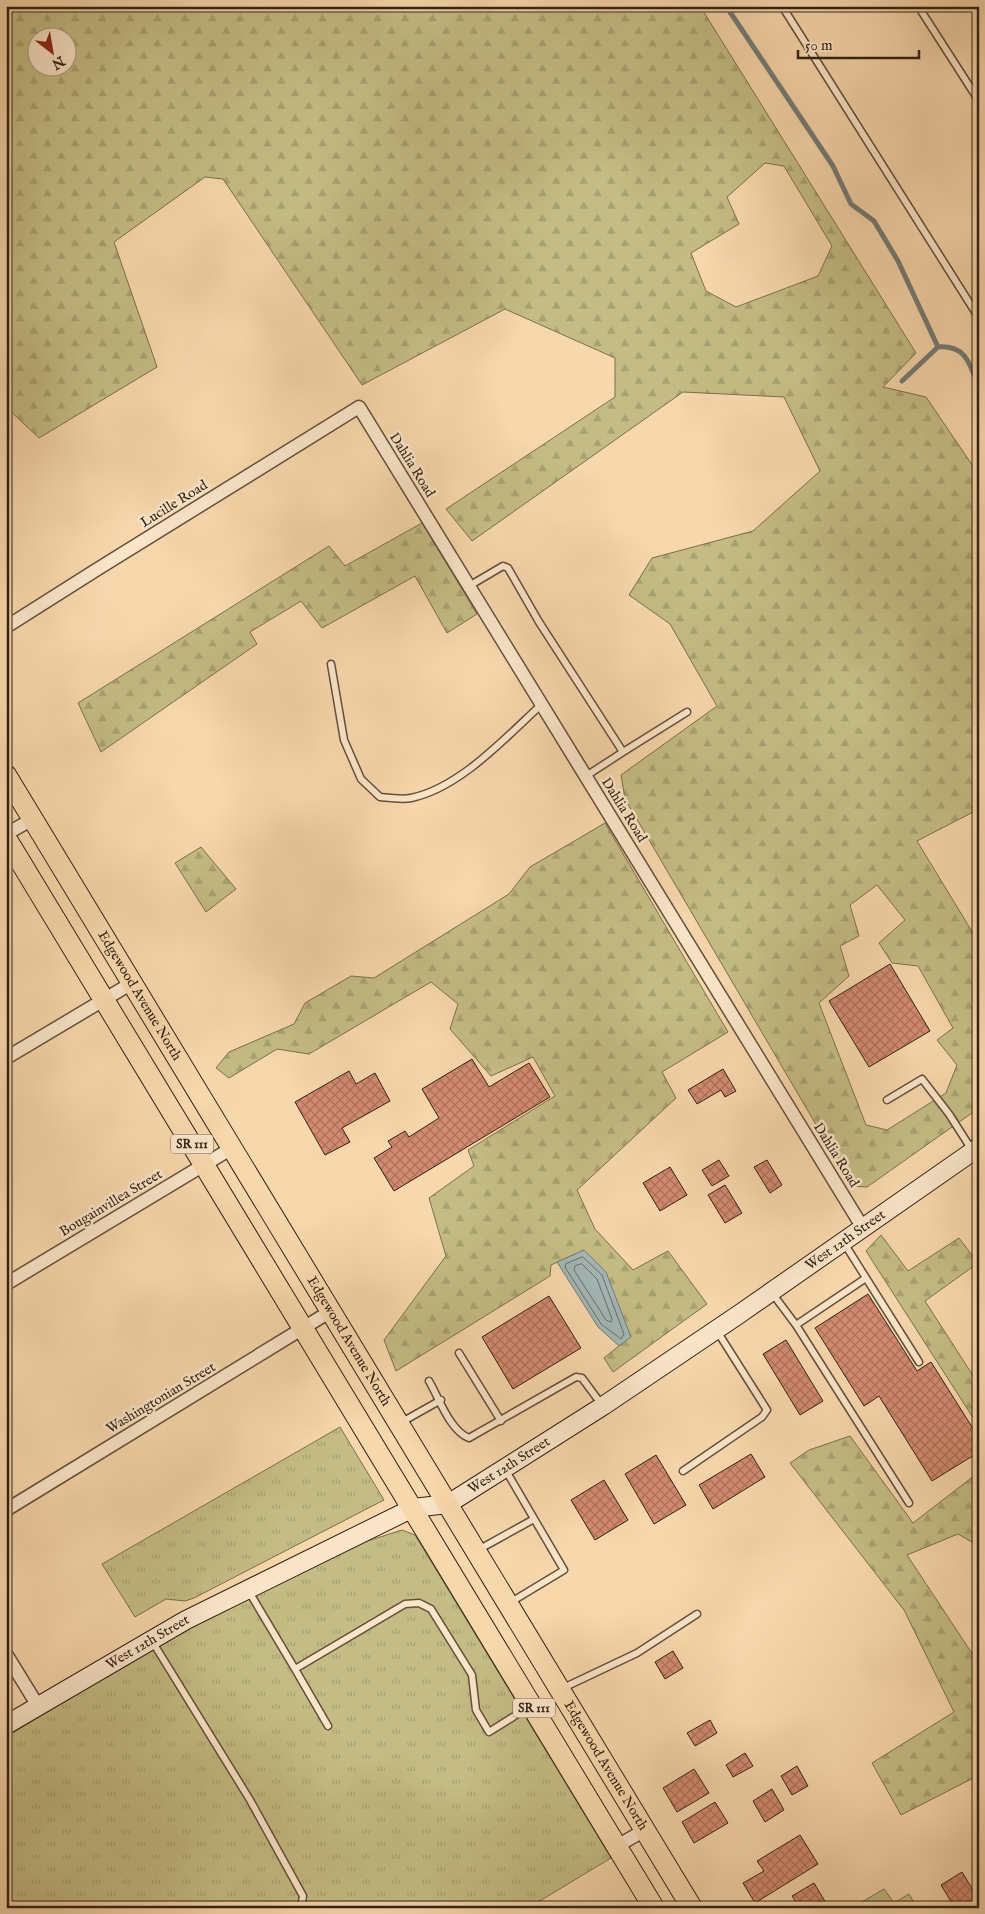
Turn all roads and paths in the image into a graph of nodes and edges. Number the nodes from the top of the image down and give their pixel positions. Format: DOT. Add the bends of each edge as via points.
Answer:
graph roads {
  1 [pos="782,6"];
  2 [pos="918,6"];
  3 [pos="979,101"];
  4 [pos="979,318"];
  5 [pos="359,407"];
  6 [pos="469,586"];
  7 [pos="6,627"];
  8 [pos="332,664"];
  9 [pos="542,705"];
  10 [pos="687,712"];
  11 [pos="623,752"];
  12 [pos="6,775"];
  13 [pos="586,776"];
  14 [pos="33,819"];
  15 [pos="6,836"];
  16 [pos="132,982"];
  17 [pos="104,999"];
  18 [pos="6,1058"];
  19 [pos="887,1100"];
  20 [pos="232,1148"];
  21 [pos="976,1149"];
  22 [pos="204,1164"];
  23 [pos="863,1228"];
  24 [pos="843,1242"];
  25 [pos="866,1278"];
  26 [pos="6,1284"];
  27 [pos="772,1292"];
  28 [pos="331,1311"];
  29 [pos="796,1325"];
  30 [pos="304,1328"];
  31 [pos="716,1330"];
  32 [pos="459,1353"];
  33 [pos="918,1362"];
  34 [pos="429,1381"];
  35 [pos="440,1400"];
  36 [pos="603,1406"];
  37 [pos="501,1421"];
  38 [pos="400,1424"];
  39 [pos="504,1468"];
  40 [pos="682,1471"];
  41 [pos="909,1503"];
  42 [pos="448,1504"];
  43 [pos="413,1508"];
  44 [pos="6,1510"];
  45 [pos="534,1519"];
  46 [pos="476,1551"];
  47 [pos="248,1590"];
  48 [pos="508,1604"];
  49 [pos="697,1614"];
  50 [pos="151,1639"];
  51 [pos="6,1654"];
  52 [pos="295,1669"];
  53 [pos="560,1690"];
  54 [pos="532,1705"];
  55 [pos="38,1706"];
  56 [pos="6,1725"];
  57 [pos="328,1726"];
  58 [pos="645,1830"];
  59 [pos="617,1846"];
  60 [pos="301,1908"];
  61 [pos="654,1908"];
  62 [pos="692,1908"];
  1 -- 4 [label="lane"];
  2 -- 3 [label="lane"];
  5 -- 6 [label="street, Dahlia Road"];
  5 -- 7 [label="street, Lucille Road"];
  6 -- 9 [label="street, Dahlia Road"];
  6 -- 11 [label="lane" via="503,566 508,568"];
  8 -- 9 [label="lane" via="344,740 361,779 380,797 410,799 443,786 466,772"];
  9 -- 13 [label="street, Dahlia Road"];
  10 -- 11 [label="lane"];
  11 -- 13 [label="lane"];
  12 -- 14 [label="main road, Edgewood Avenue North / SR 111"];
  13 -- 23 [label="street, Dahlia Road"];
  14 -- 15 [label="street"];
  14 -- 16 [label="main road, Edgewood Avenue North / SR 111"];
  15 -- 17 [label="main road, SR 111"];
  16 -- 17 [label="street"];
  16 -- 20 [label="main road, Edgewood Avenue North / SR 111"];
  17 -- 18 [label="street"];
  17 -- 22 [label="main road, SR 111"];
  19 -- 21 [label="lane" via="922,1079"];
  20 -- 22 [label="street, Bougainvillea Street"];
  20 -- 28 [label="main road, Edgewood Avenue North / SR 111"];
  21 -- 23 [label="street, West 12th Street"];
  22 -- 26 [label="street, Bougainvillea Street"];
  22 -- 30 [label="main road, SR 111"];
  23 -- 24 [label="street, West 12th Street"];
  24 -- 25 [label="lane"];
  24 -- 27 [label="street, West 12th Street"];
  25 -- 29 [label="lane"];
  25 -- 33 [label="lane"];
  27 -- 29 [label="lane"];
  27 -- 31 [label="street, West 12th Street"];
  28 -- 30 [label="street, Washingtonian Street"];
  28 -- 38 [label="main road, Edgewood Avenue North / SR 111"];
  29 -- 41 [label="lane"];
  30 -- 43 [label="main road, SR 111"];
  30 -- 44 [label="street, Washingtonian Street"];
  31 -- 36 [label="street, West 12th Street"];
  31 -- 40 [label="lane" via="766,1410 762,1417"];
  32 -- 37 [label="lane"];
  34 -- 35 [label="lane"];
  35 -- 37 [label="lane" via="463,1436 469,1438"];
  35 -- 38 [label="lane"];
  36 -- 37 [label="lane" via="587,1382 576,1377"];
  36 -- 39 [label="street, West 12th Street"];
  38 -- 42 [label="main road, Edgewood Avenue North / SR 111"];
  39 -- 42 [label="street, West 12th Street"];
  39 -- 45 [label="lane"];
  42 -- 43 [label="street, West 12th Street"];
  42 -- 46 [label="main road, Edgewood Avenue North / SR 111"];
  43 -- 47 [label="street, West 12th Street"];
  43 -- 54 [label="main road, SR 111"];
  45 -- 46 [label="lane"];
  45 -- 48 [label="lane" via="564,1570"];
  46 -- 48 [label="main road, Edgewood Avenue North / SR 111"];
  47 -- 50 [label="street, West 12th Street"];
  47 -- 52 [label="lane"];
  48 -- 53 [label="main road, Edgewood Avenue North / SR 111"];
  49 -- 53 [label="lane" via="637,1653"];
  50 -- 55 [label="street, West 12th Street"];
  50 -- 60 [label="lane" via="250,1800 303,1896"];
  51 -- 55 [label="street"];
  52 -- 54 [label="lane" via="405,1604 419,1603 431,1609 472,1675 476,1710 489,1732"];
  52 -- 57 [label="lane"];
  53 -- 58 [label="main road, Edgewood Avenue North / SR 111"];
  54 -- 59 [label="main road, SR 111"];
  55 -- 56 [label="street, West 12th Street"];
  58 -- 59 [label="street"];
  58 -- 62 [label="main road, Edgewood Avenue North / SR 111"];
  59 -- 61 [label="main road, SR 111"];
}
